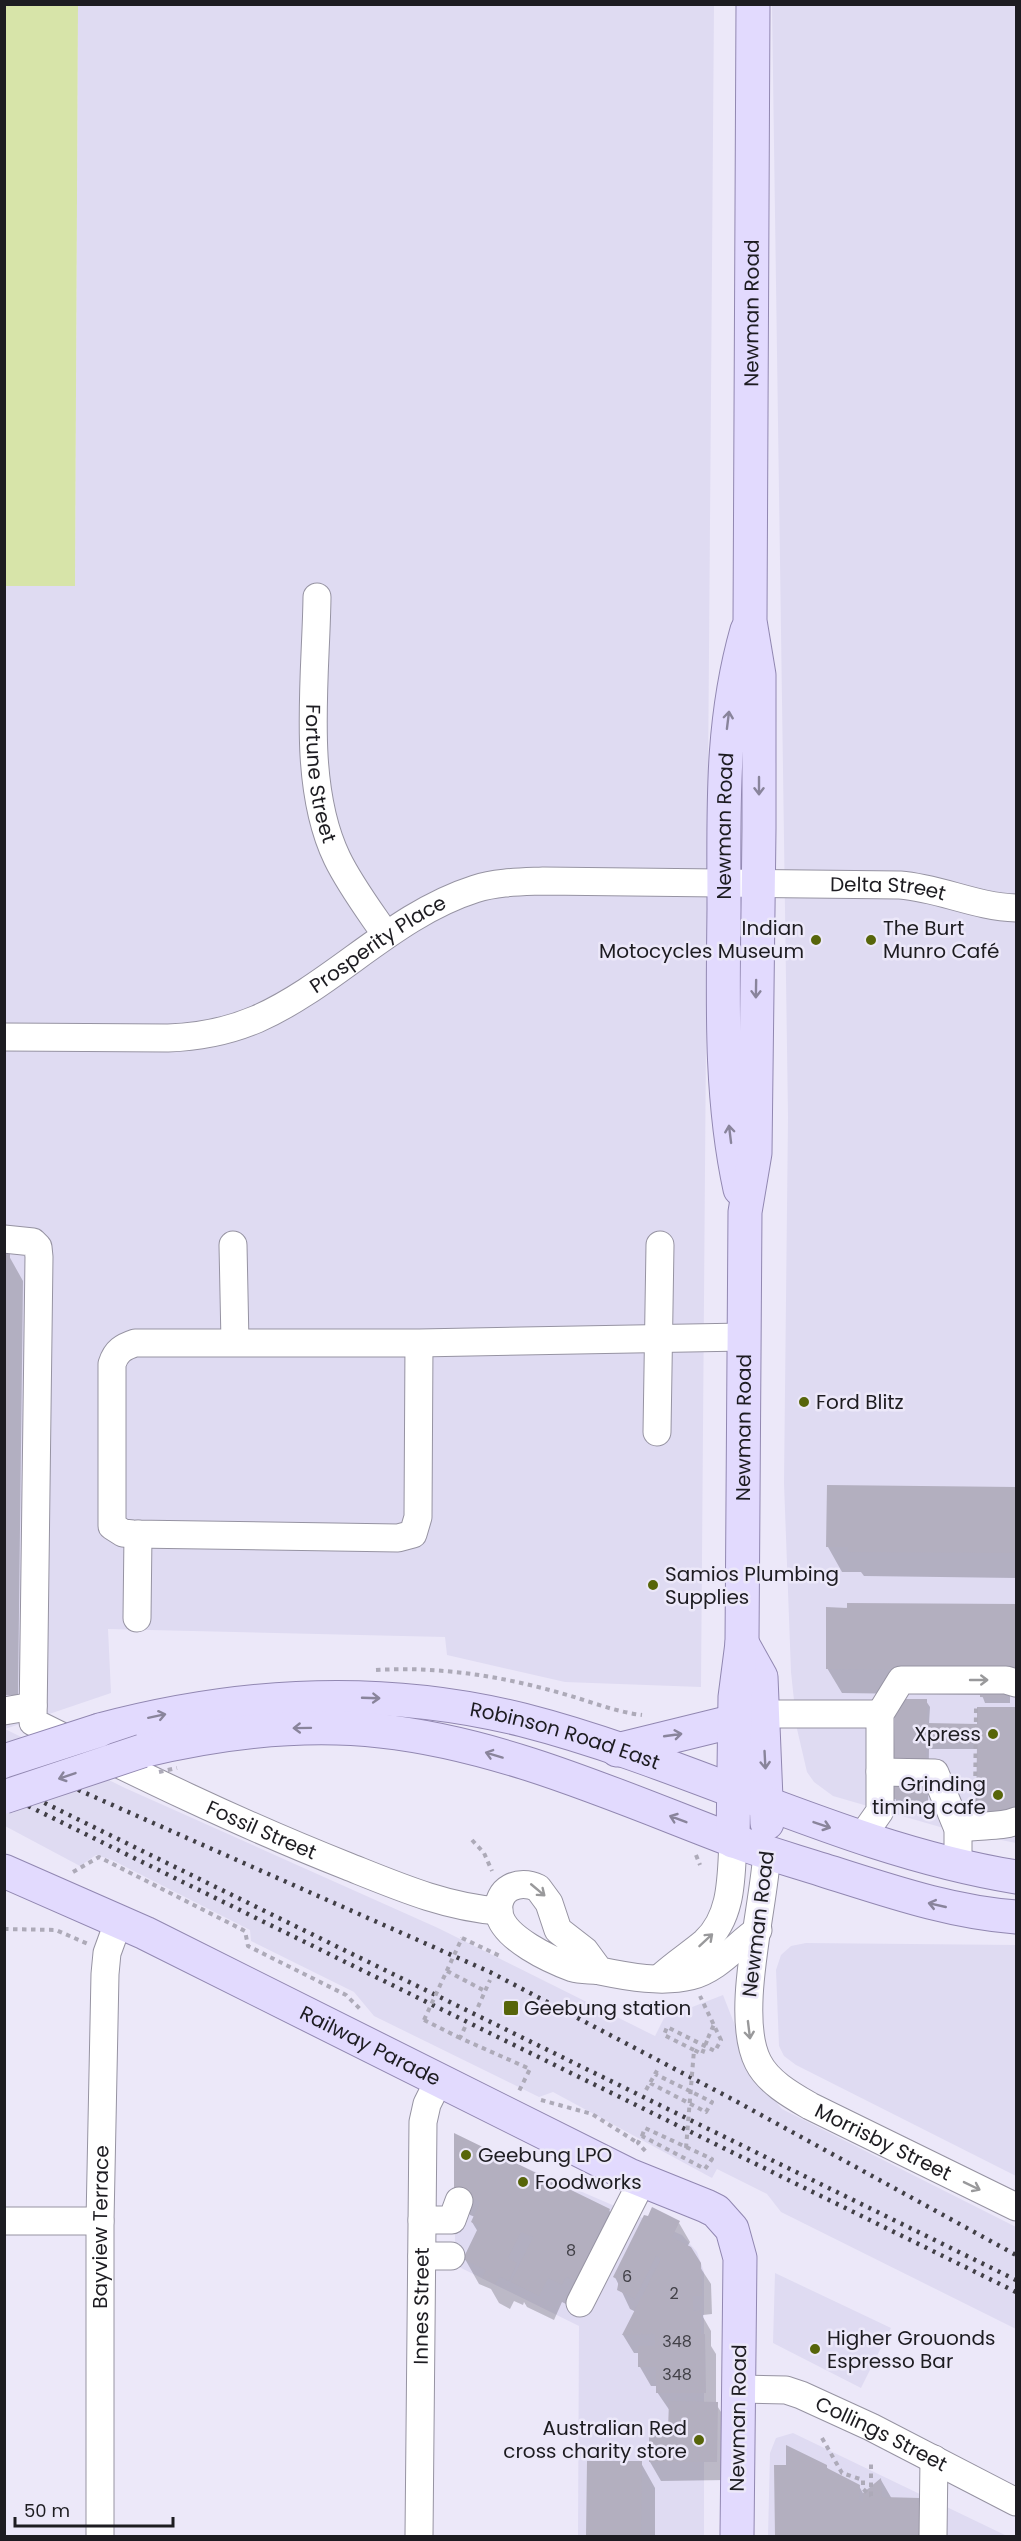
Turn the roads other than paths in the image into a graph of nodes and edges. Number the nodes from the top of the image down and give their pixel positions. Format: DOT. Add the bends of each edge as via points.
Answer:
graph roads {
  1 [pos="753,4"];
  2 [pos="317,597"];
  3 [pos="750,621"];
  4 [pos="724,884"];
  5 [pos="758,884"];
  6 [pos="1017,908"];
  7 [pos="386,935"];
  8 [pos="4,1037"];
  9 [pos="745,1212"];
  10 [pos="4,1239"];
  11 [pos="233,1245"];
  12 [pos="660,1245"];
  13 [pos="744,1337"];
  14 [pos="659,1338"];
  15 [pos="235,1342"];
  16 [pos="419,1343"];
  17 [pos="657,1432"];
  18 [pos="138,1534"];
  19 [pos="137,1618"];
  20 [pos="1017,1683"];
  21 [pos="4,1711"];
  22 [pos="33,1714"];
  23 [pos="880,1714"];
  24 [pos="749,1717"];
  25 [pos="617,1750"];
  26 [pos="4,1761"];
  27 [pos="880,1772"];
  28 [pos="734,1791"];
  29 [pos="4,1797"];
  30 [pos="767,1804"];
  31 [pos="967,1819"];
  32 [pos="1017,1821"];
  33 [pos="861,1838"];
  34 [pos="732,1840"];
  35 [pos="767,1852"];
  36 [pos="958,1864"];
  37 [pos="4,1871"];
  38 [pos="1017,1877"];
  39 [pos="499,1911"];
  40 [pos="1017,1917"];
  41 [pos="118,1920"];
  42 [pos="759,1930"];
  43 [pos="599,1970"];
  44 [pos="661,1977"];
  45 [pos="759,2064"];
  46 [pos="439,2080"];
  47 [pos="642,2181"];
  48 [pos="459,2201"];
  49 [pos="1017,2207"];
  50 [pos="422,2220"];
  51 [pos="4,2221"];
  52 [pos="100,2221"];
  53 [pos="732,2229"];
  54 [pos="422,2256"];
  55 [pos="451,2256"];
  56 [pos="580,2303"];
  57 [pos="739,2389"];
  58 [pos="934,2460"];
  59 [pos="1017,2502"];
  60 [pos="100,2536"];
  61 [pos="419,2536"];
  62 [pos="737,2536"];
  63 [pos="933,2536"];
  1 -- 3 [label="main road, Newman Road"];
  2 -- 7 [label="street, Fortune Street" via="314,759 320,806 337,857"];
  4 -- 3 [label="main road, Newman Road, one-way" via="727,725 734,675"];
  3 -- 5 [label="main road, Newman Road, one-way" via="759,675"];
  4 -- 5 [label="street, Prosperity Place"];
  4 -- 7 [label="street, Prosperity Place" via="543,881 493,885 438,904"];
  9 -- 4 [label="main road, Newman Road, one-way" via="733,1155 724,1074"];
  5 -- 6 [label="street, Delta Street" via="915,886 989,906"];
  5 -- 9 [label="main road, Newman Road, one-way" via="754,1153"];
  7 -- 8 [label="street, Prosperity Place" via="282,1006 213,1033 168,1038"];
  9 -- 13 [label="main road, Newman Road"];
  10 -- 22 [label="street" via="33,1242 39,1257"];
  11 -- 15 [label="street"];
  12 -- 14 [label="street"];
  13 -- 14 [label="street"];
  13 -- 24 [label="main road, Newman Road" via="742,1643 761,1677"];
  14 -- 16 [label="street"];
  14 -- 17 [label="street"];
  15 -- 16 [label="street"];
  15 -- 18 [label="street" via="135,1343 115,1355 110,1521 123,1533"];
  16 -- 18 [label="street" via="418,1517 413,1533 398,1538"];
  18 -- 19 [label="street"];
  23 -- 20 [label="street, one-way" via="901,1680"];
  21 -- 22 [label="street"];
  22 -- 39 [label="street, Fossil Street" via="223,1814 321,1856 446,1903"];
  23 -- 24 [label="street"];
  23 -- 27 [label="street"];
  25 -- 24 [label="main road, one-way"];
  24 -- 28 [label="main road, Newman Road"];
  24 -- 30 [label="main road, Newman Road, one-way"];
  26 -- 25 [label="main road, Robinson Road East, one-way, bridge" via="100,1730 230,1703 296,1698 376,1698 476,1710"];
  25 -- 28 [label="main road, Robinson Road East"];
  27 -- 31 [label="street" via="935,1773"];
  27 -- 33 [label="street" via="880,1811"];
  28 -- 30 [label="main road, Robinson Road East"];
  28 -- 34 [label="main road, Newman Road"];
  34 -- 29 [label="main road, Robinson Road East, one-way, bridge" via="523,1764 452,1744 382,1731 339,1728 219,1734 142,1751"];
  30 -- 33 [label="main road, Robinson Road East, one-way"];
  30 -- 35 [label="main road, Newman Road"];
  31 -- 32 [label="street" via="976,1824 1008,1825"];
  31 -- 36 [label="street"];
  33 -- 36 [label="main road, Robinson Road East"];
  34 -- 35 [label="main road, Robinson Road East"];
  44 -- 34 [label="street, one-way" via="705,1941 721,1919 731,1886"];
  40 -- 35 [label="main road, Robinson Road East, one-way" via="912,1899"];
  35 -- 42 [label="street, Newman Road"];
  36 -- 38 [label="main road, Robinson Road East"];
  37 -- 41 [label="main road, Railway Parade"];
  39 -- 43 [label="street" via="501,1922 521,1941 575,1969"];
  39 -- 43 [label="street, one-way" via="509,1887 519,1883 538,1888 549,1903 558,1930 585,1951"];
  41 -- 46 [label="main road, Railway Parade"];
  41 -- 52 [label="street, Bayview Terrace" via="105,1974"];
  42 -- 44 [label="street" via="706,1970 690,1976"];
  42 -- 45 [label="street, Newman Road, one-way" via="747,2010"];
  43 -- 44 [label="street" via="626,1977"];
  45 -- 49 [label="street, Morrisby Street, one-way" via="787,2092 810,2106"];
  46 -- 47 [label="main road, Railway Parade"];
  46 -- 50 [label="street, Innes Street" via="423,2122"];
  47 -- 53 [label="main road, Railway Parade" via="717,2211"];
  47 -- 56 [label="street"];
  48 -- 50 [label="street" via="452,2220"];
  50 -- 54 [label="street, Innes Street"];
  51 -- 52 [label="street"];
  52 -- 60 [label="street, Bayview Terrace"];
  53 -- 57 [label="main road, Newman Road" via="740,2258"];
  54 -- 55 [label="street"];
  54 -- 61 [label="street, Innes Street"];
  57 -- 58 [label="street, Collings Street" via="772,2389 801,2395"];
  57 -- 62 [label="main road, Newman Road"];
  58 -- 59 [label="street, Collings Street"];
  58 -- 63 [label="street"];
}
